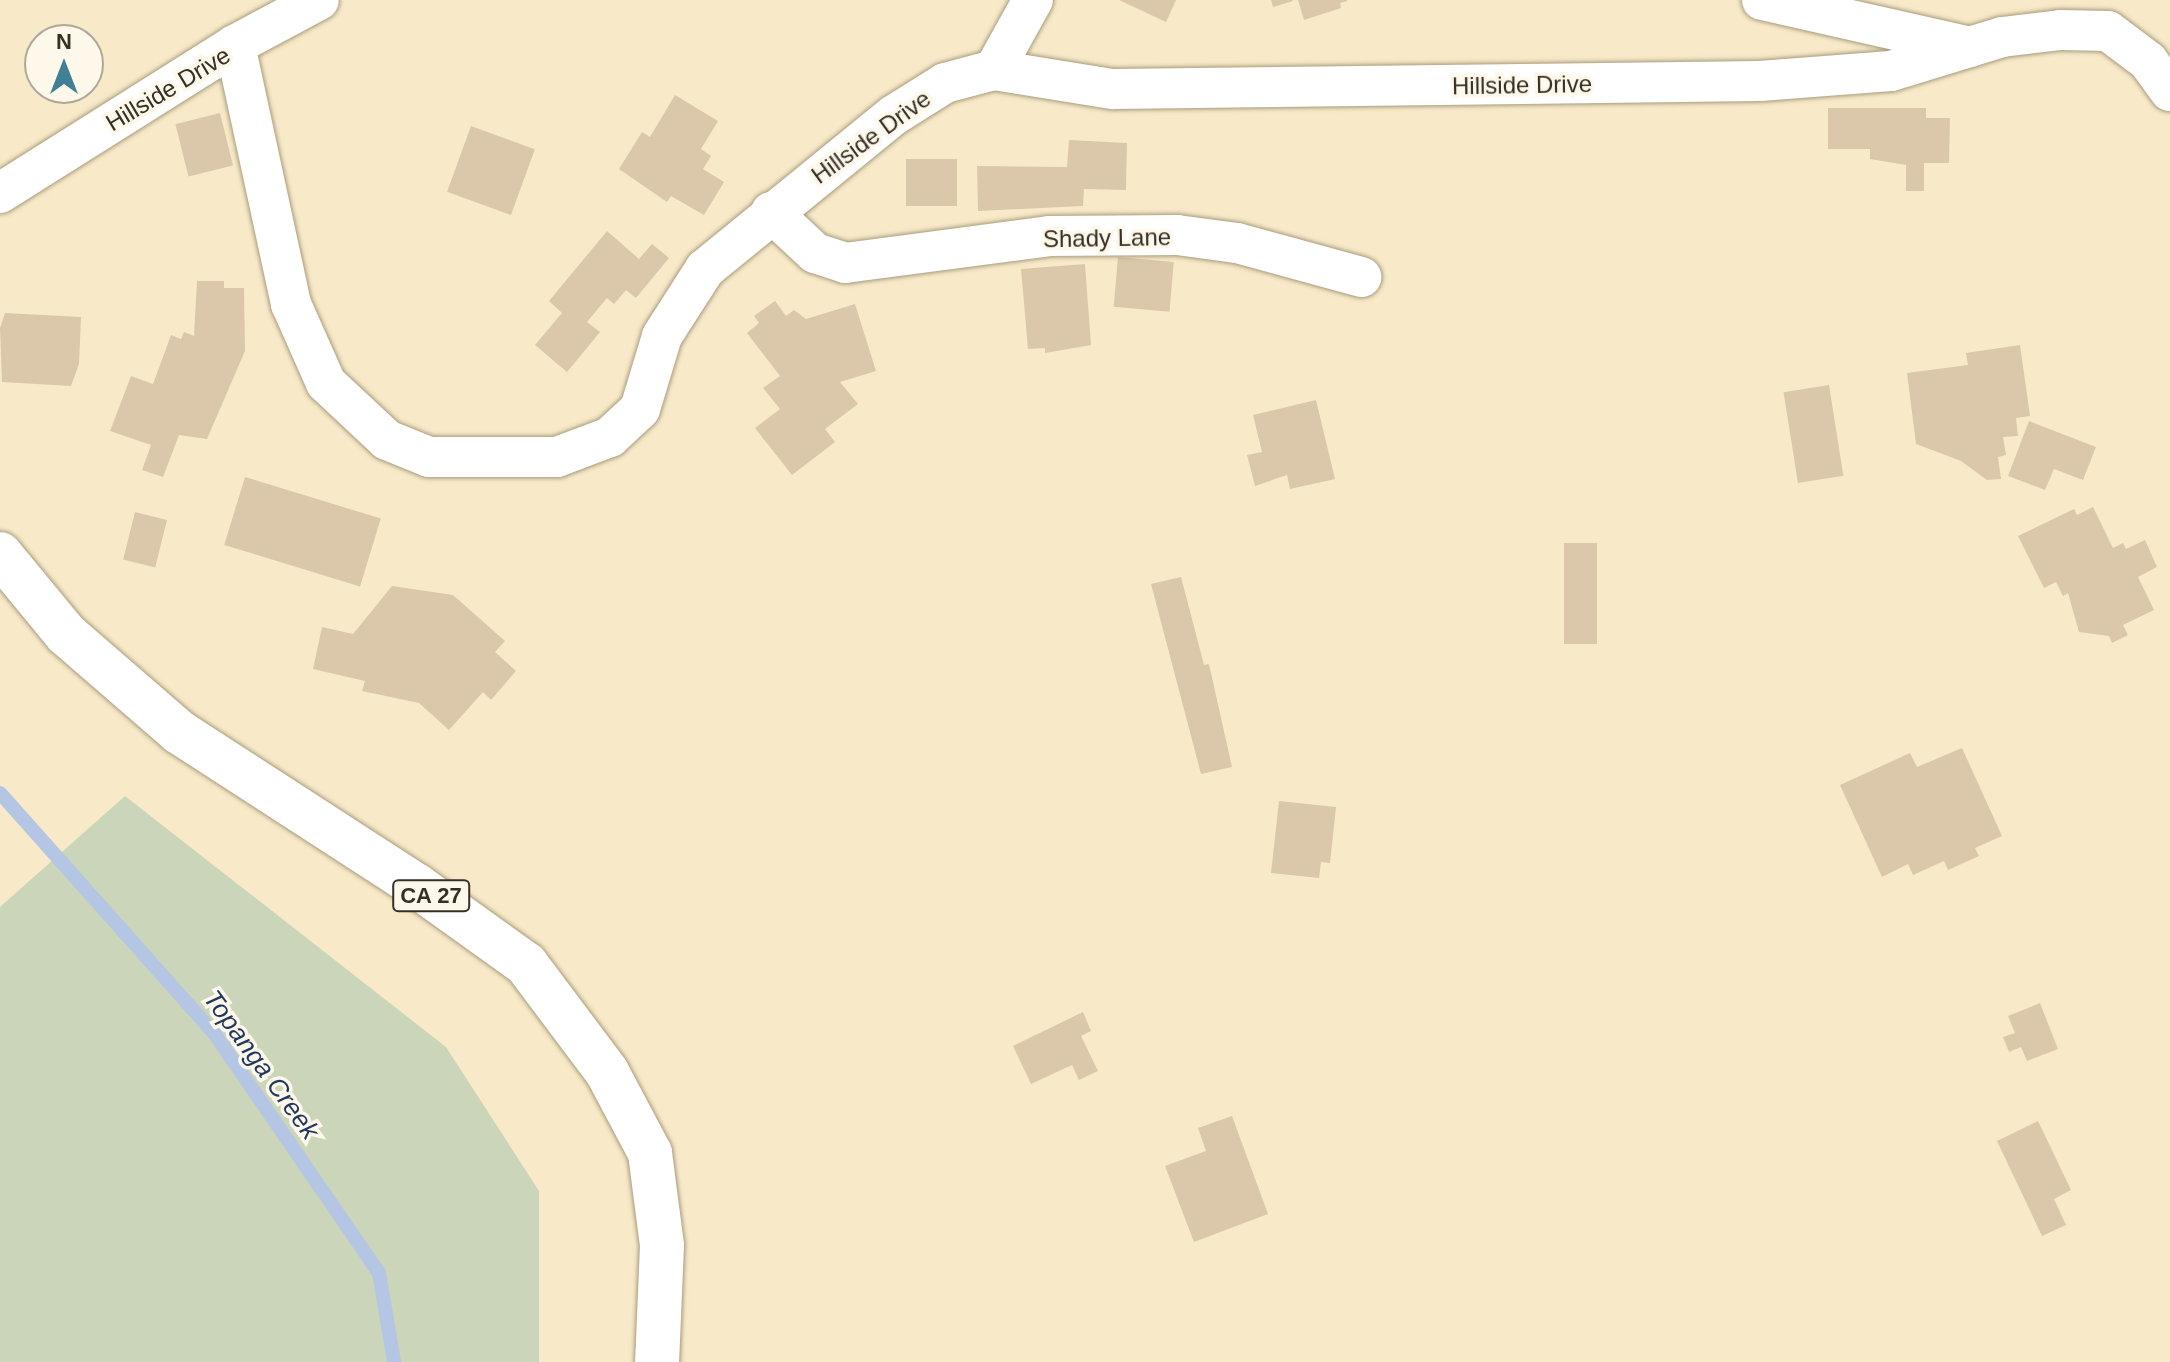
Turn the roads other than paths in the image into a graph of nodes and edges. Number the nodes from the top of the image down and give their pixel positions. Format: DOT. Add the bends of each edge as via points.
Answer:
graph roads {
  1 [pos="319,0"];
  2 [pos="1033,0"];
  3 [pos="1762,0"];
  4 [pos="2077,0"];
  5 [pos="2108,31"];
  6 [pos="235,45"];
  7 [pos="1974,48"];
  8 [pos="994,70"];
  9 [pos="2170,91"];
  10 [pos="0,193"];
  11 [pos="771,212"];
  12 [pos="1361,277"];
  13 [pos="0,554"];
  14 [pos="657,1362"];
  1 -- 6 [label="street"];
  2 -- 8 [label="street"];
  3 -- 7 [label="street"];
  4 -- 5 [label="street"];
  5 -- 7 [label="street, Hillside Drive" via="2046,31 2002,37"];
  5 -- 9 [label="street" via="2148,61"];
  6 -- 10 [label="street, Hillside Drive"];
  6 -- 11 [label="street, Hillside Drive" via="291,304 326,383 387,440 429,457 557,457 610,437 640,409 662,336 705,269"];
  7 -- 8 [label="street, Hillside Drive" via="1891,71 1760,81 1113,89"];
  8 -- 11 [label="street, Hillside Drive" via="945,83 894,115"];
  11 -- 12 [label="street, Shady Lane" via="815,253 845,263 1049,236 1177,235 1237,243"];
  13 -- 14 [label="main road, CA 27" via="66,634 179,732 417,886 526,964 607,1072 650,1153 662,1245"];
}
